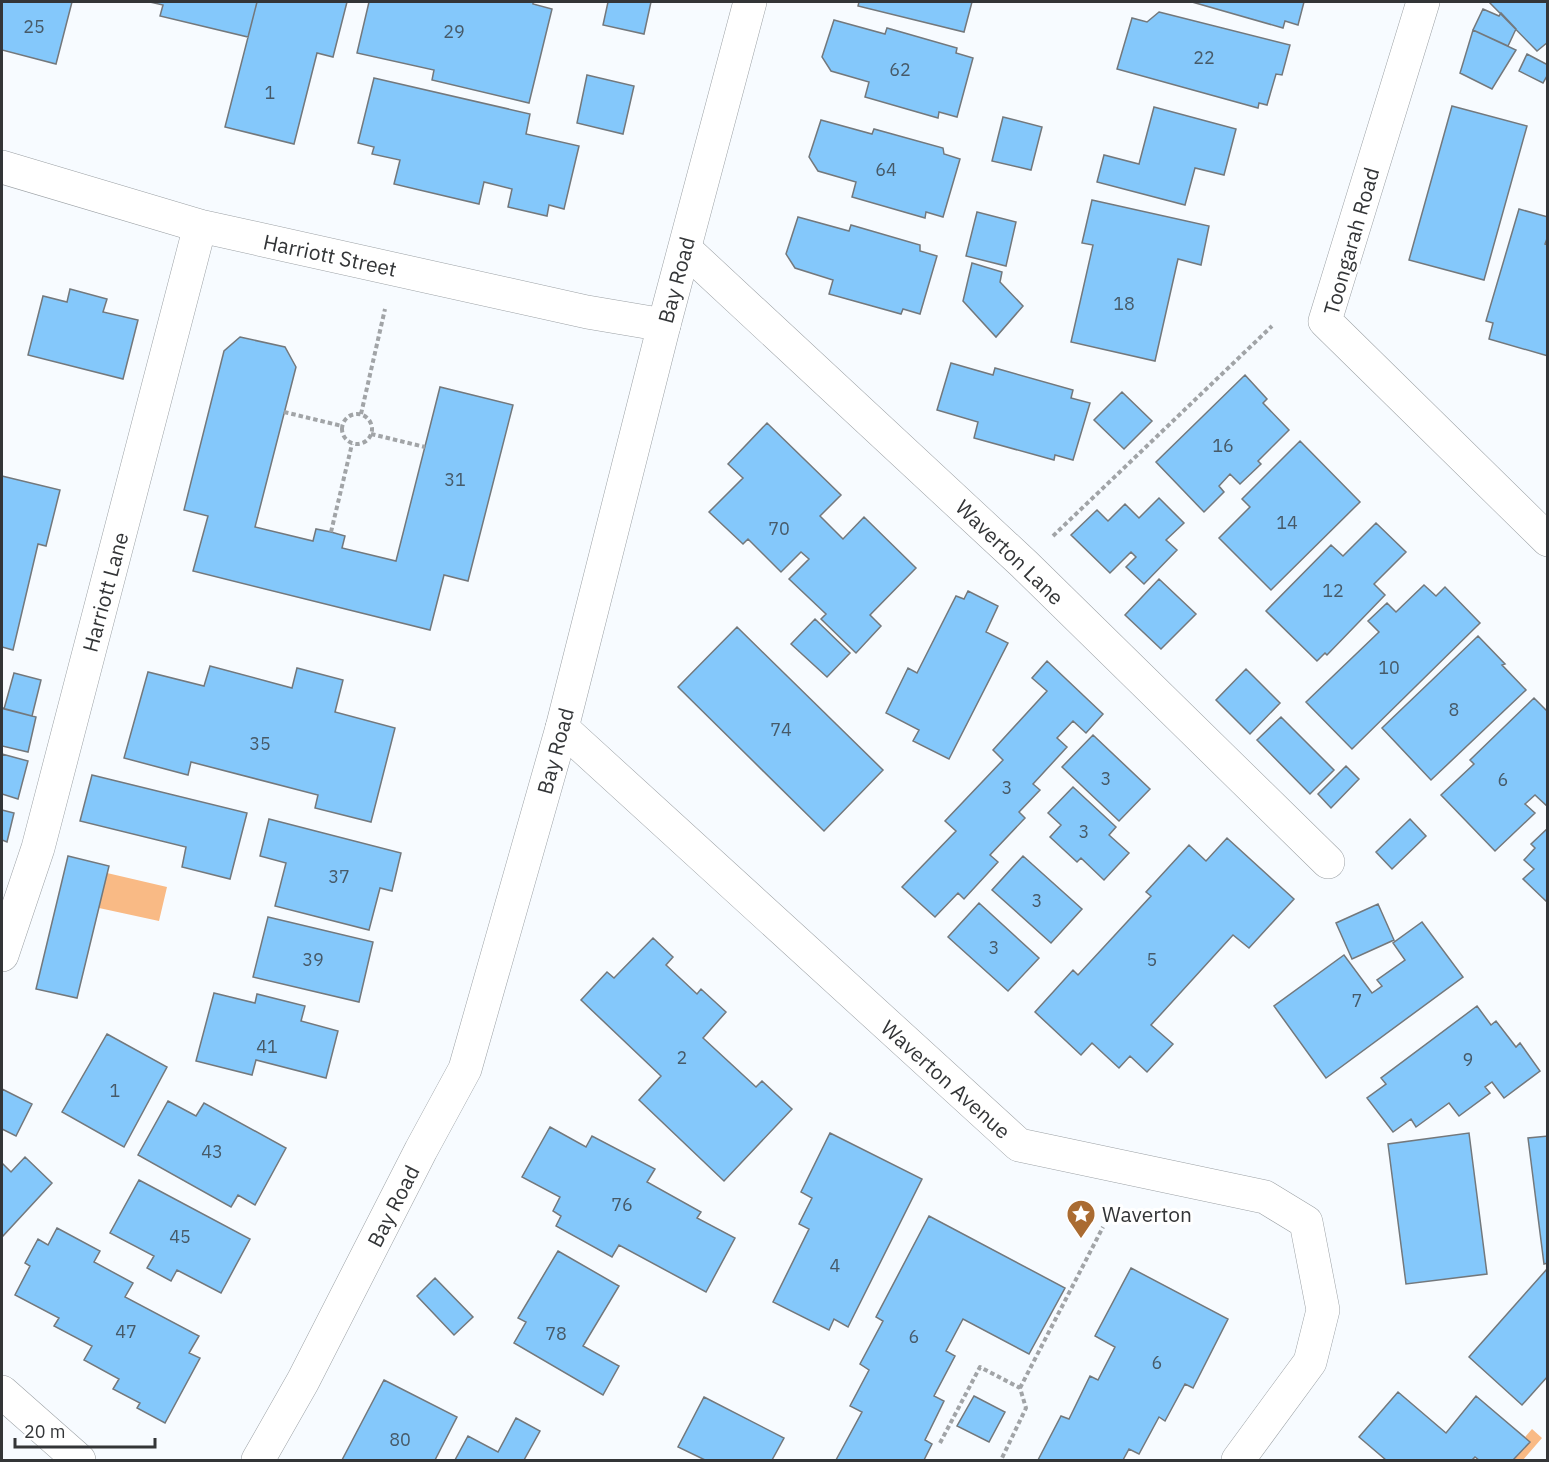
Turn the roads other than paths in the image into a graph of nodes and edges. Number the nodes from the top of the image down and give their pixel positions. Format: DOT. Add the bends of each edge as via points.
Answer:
graph roads {
  1 [pos="750,2"];
  2 [pos="1423,2"];
  3 [pos="2,167"];
  4 [pos="200,226"];
  5 [pos="685,249"];
  6 [pos="664,326"];
  7 [pos="1548,540"];
  8 [pos="562,728"];
  9 [pos="1328,862"];
  10 [pos="2,955"];
  11 [pos="2,1392"];
  12 [pos="79,1461"];
  13 [pos="258,1461"];
  14 [pos="1238,1461"];
  1 -- 5 [label="street, Bay Road"];
  2 -- 7 [label="street, Toongarah Road" via="1325,321"];
  3 -- 4 [label="street, Harriott Street"];
  4 -- 6 [label="street, Harriott Street"];
  4 -- 10 [label="street, Harriott Lane" via="38,848"];
  5 -- 6 [label="street, Bay Road"];
  5 -- 9 [label="street, Waverton Lane" via="1024,564"];
  6 -- 8 [label="street, Bay Road"];
  8 -- 13 [label="street, Bay Road" via="465,1070"];
  8 -- 14 [label="street, Waverton Avenue" via="1019,1145 1265,1197 1306,1222 1323,1310 1310,1362"];
  11 -- 12 [label="street"];
}
